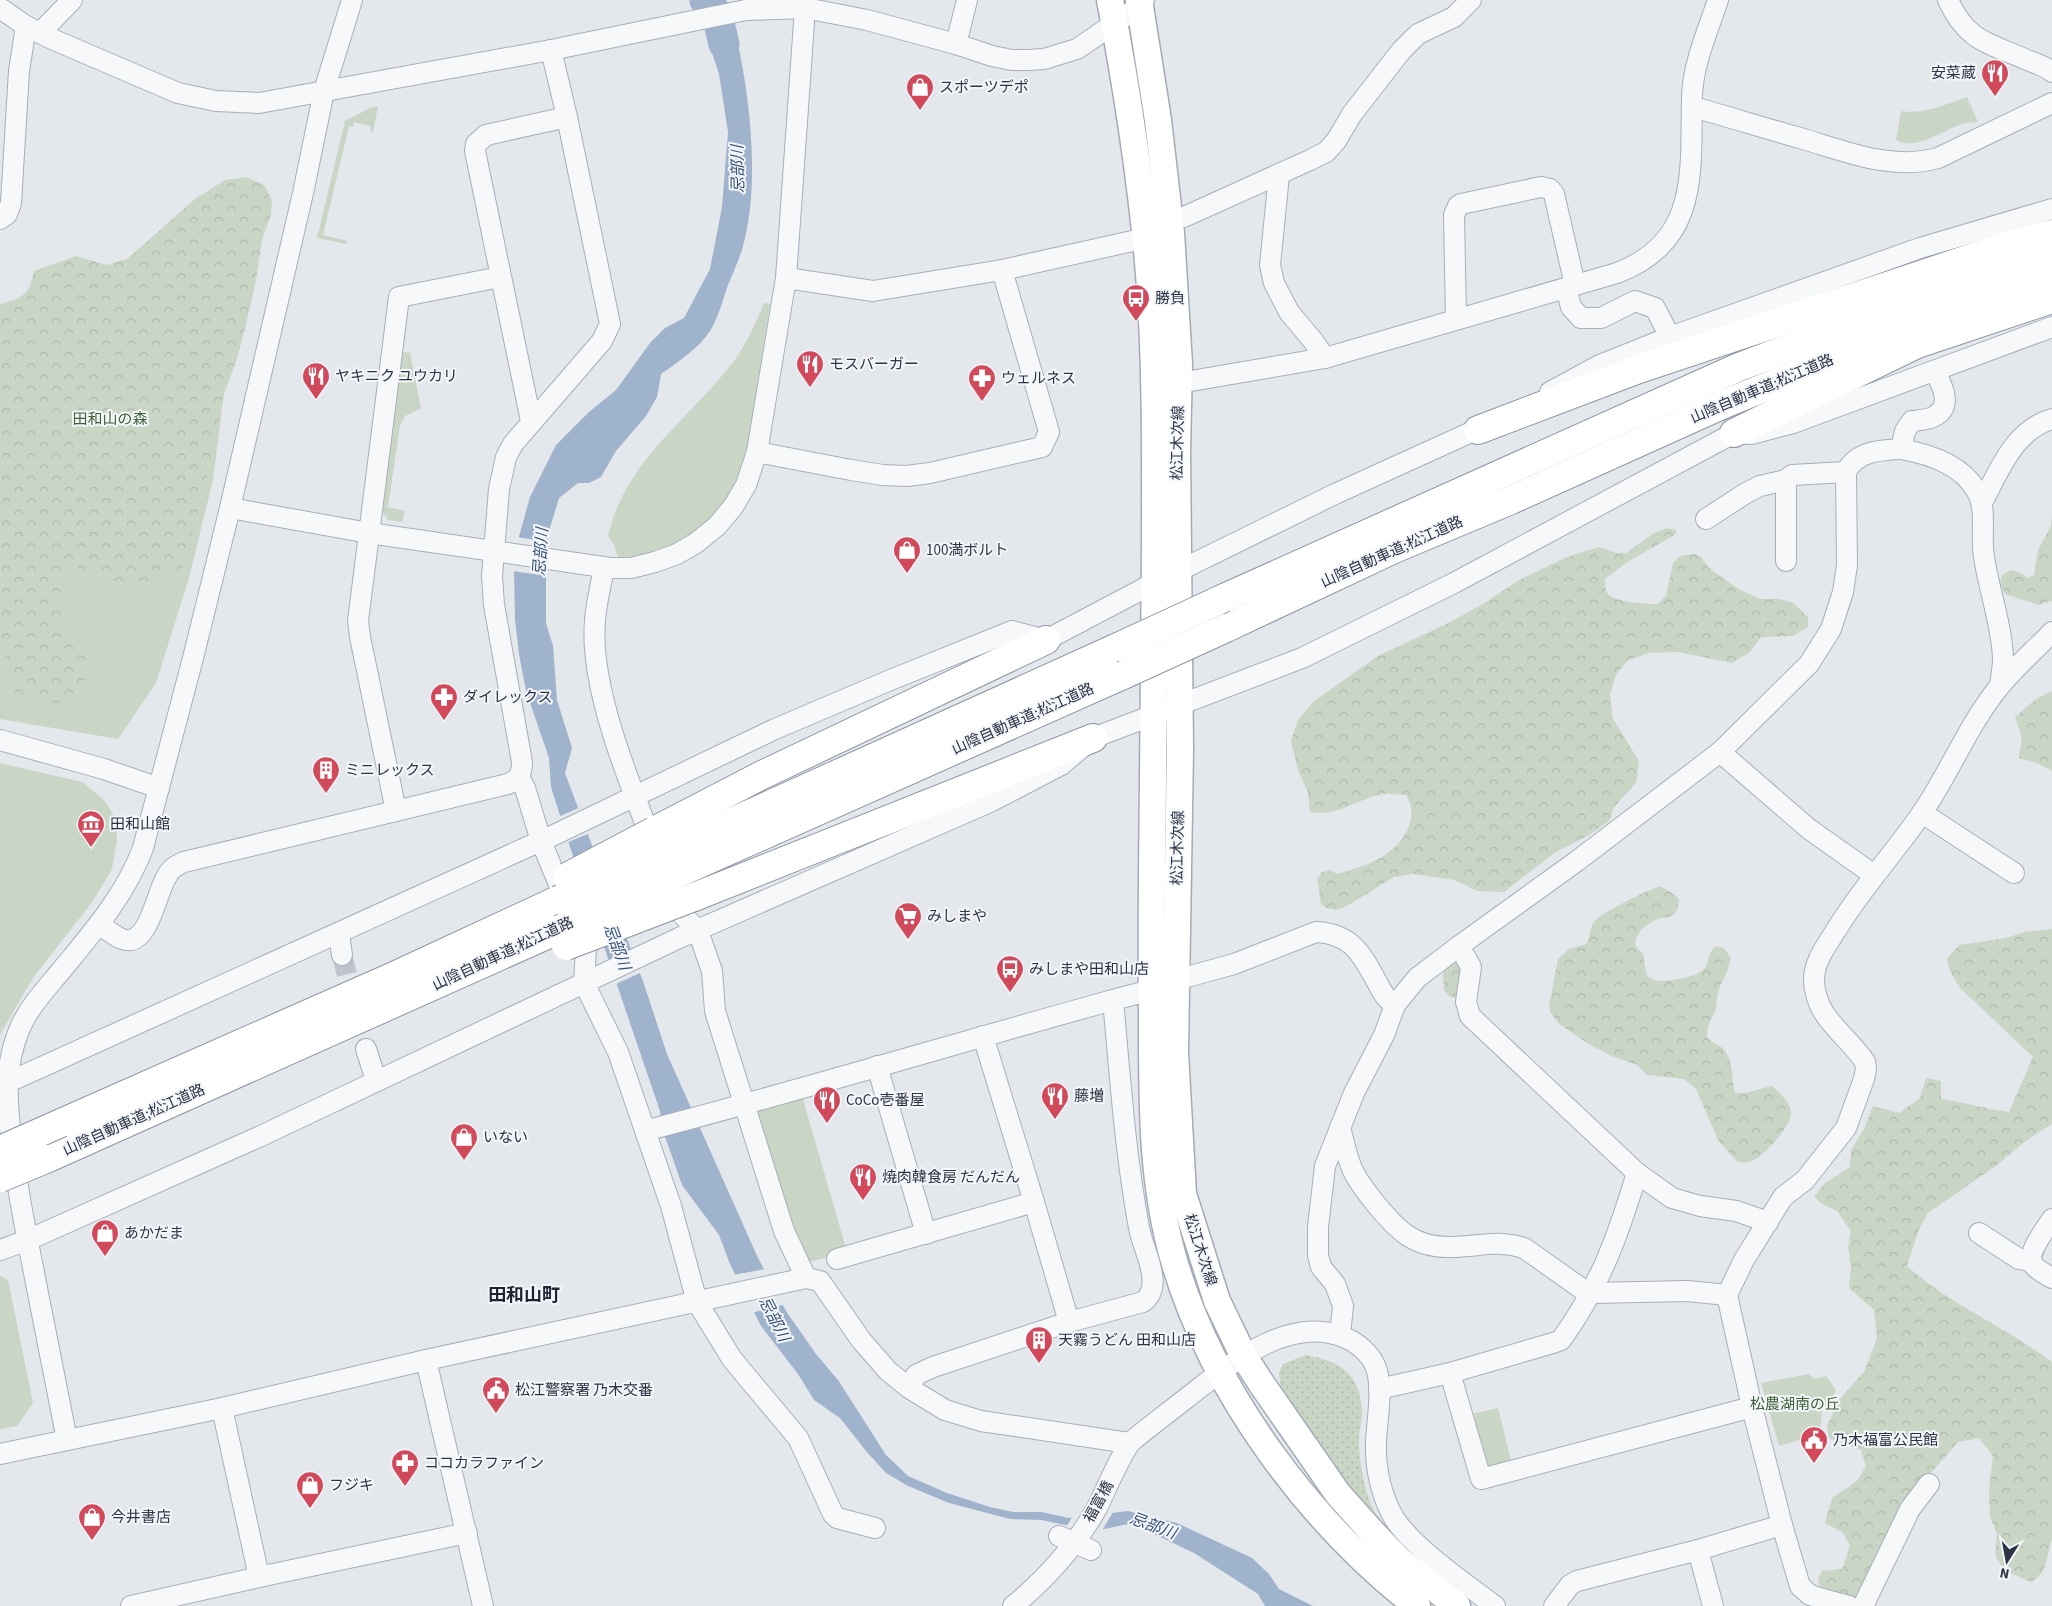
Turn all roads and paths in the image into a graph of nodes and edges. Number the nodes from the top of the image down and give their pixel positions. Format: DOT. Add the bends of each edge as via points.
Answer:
graph roads {
  1 [pos="72,0"];
  2 [pos="352,0"];
  3 [pos="967,0"];
  4 [pos="1471,0"];
  5 [pos="1718,0"];
  6 [pos="1948,0"];
  7 [pos="1141,2"];
  8 [pos="0,8"];
  9 [pos="805,8"];
  10 [pos="1112,12"];
  11 [pos="33,29"];
  12 [pos="956,44"];
  13 [pos="551,50"];
  14 [pos="2052,72"];
  15 [pos="324,91"];
  16 [pos="2052,103"];
  17 [pos="1693,107"];
  18 [pos="567,117"];
  19 [pos="1278,175"];
  20 [pos="2052,209"];
  21 [pos="0,218"];
  22 [pos="1169,219"];
  23 [pos="2052,234"];
  24 [pos="1146,238"];
  25 [pos="2052,253"];
  26 [pos="1002,270"];
  27 [pos="500,277"];
  28 [pos="2052,277"];
  29 [pos="786,278"];
  30 [pos="1571,287"];
  31 [pos="2052,299"];
  32 [pos="1456,319"];
  33 [pos="2052,327"];
  34 [pos="1670,337"];
  35 [pos="1325,358"];
  36 [pos="1936,371"];
  37 [pos="1179,383"];
  38 [pos="2052,419"];
  39 [pos="531,421"];
  40 [pos="1478,430"];
  41 [pos="1734,433"];
  42 [pos="1901,449"];
  43 [pos="757,452"];
  44 [pos="1846,472"];
  45 [pos="1786,480"];
  46 [pos="1982,503"];
  47 [pos="230,508"];
  48 [pos="1706,519"];
  49 [pos="370,533"];
  50 [pos="499,551"];
  51 [pos="1786,561"];
  52 [pos="599,568"];
  53 [pos="1178,572"];
  54 [pos="1154,583"];
  55 [pos="2052,632"];
  56 [pos="1046,640"];
  57 [pos="2000,685"];
  58 [pos="1179,706"];
  59 [pos="1154,716"];
  60 [pos="1093,738"];
  61 [pos="0,740"];
  62 [pos="1720,752"];
  63 [pos="520,777"];
  64 [pos="159,788"];
  65 [pos="630,800"];
  66 [pos="396,810"];
  67 [pos="1922,813"];
  68 [pos="547,838"];
  69 [pos="670,850"];
  70 [pos="2014,873"];
  71 [pos="1874,874"];
  72 [pos="100,924"];
  73 [pos="698,931"];
  74 [pos="339,934"];
  75 [pos="563,937"];
  76 [pos="1459,946"];
  77 [pos="342,955"];
  78 [pos="592,979"];
  79 [pos="1176,980"];
  80 [pos="1152,990"];
  81 [pos="1113,1000"];
  82 [pos="1395,1006"];
  83 [pos="983,1036"];
  84 [pos="366,1049"];
  85 [pos="877,1066"];
  86 [pos="376,1080"];
  87 [pos="3,1085"];
  88 [pos="740,1106"];
  89 [pos="1340,1127"];
  90 [pos="649,1130"];
  91 [pos="0,1150"];
  92 [pos="1637,1173"];
  93 [pos="0,1178"];
  94 [pos="1034,1202"];
  95 [pos="2052,1219"];
  96 [pos="1768,1222"];
  97 [pos="1978,1233"];
  98 [pos="926,1234"];
  99 [pos="28,1240"];
  100 [pos="0,1250"];
  101 [pos="837,1259"];
  102 [pos="2031,1261"];
  103 [pos="2052,1278"];
  104 [pos="800,1279"];
  105 [pos="1592,1293"];
  106 [pos="1727,1295"];
  107 [pos="706,1300"];
  108 [pos="1069,1322"];
  109 [pos="1340,1335"];
  110 [pos="1243,1355"];
  111 [pos="426,1360"];
  112 [pos="1220,1371"];
  113 [pos="1450,1373"];
  114 [pos="909,1388"];
  115 [pos="1380,1389"];
  116 [pos="1752,1407"];
  117 [pos="222,1408"];
  118 [pos="67,1440"];
  119 [pos="1130,1444"];
  120 [pos="0,1454"];
  121 [pos="1930,1484"];
  122 [pos="1782,1525"];
  123 [pos="875,1528"];
  124 [pos="467,1533"];
  125 [pos="1698,1550"];
  126 [pos="259,1577"];
  127 [pos="1825,1603"];
  128 [pos="131,1606"];
  129 [pos="483,1606"];
  130 [pos="1012,1606"];
  131 [pos="1417,1606"];
  132 [pos="1457,1606"];
  133 [pos="1495,1606"];
  134 [pos="1554,1606"];
  135 [pos="1713,1606"];
  136 [pos="1849,1606"];
  137 [pos="1863,1606"];
  1 -- 11 [label="street"];
  2 -- 15 [label="street"];
  3 -- 12 [label="street"];
  4 -- 19 [label="street" via="1454,17 1418,34 1401,51 1326,152"];
  5 -- 17 [label="street" via="1698,62"];
  6 -- 14 [label="street" via="1970,33"];
  7 -- 10 [label="street"];
  7 -- 22 [label="main road, 松江木次線"];
  8 -- 11 [label="street"];
  9 -- 12 [label="street" via="867,20"];
  9 -- 13 [label="street" via="746,10"];
  9 -- 29 [label="street"];
  10 -- 12 [label="street" via="1077,49 1044,59 1012,60"];
  10 -- 24 [label="main road, 松江木次線"];
  11 -- 15 [label="street" via="178,93 216,102 259,103"];
  11 -- 21 [label="street" via="19,71 11,203 7,214"];
  13 -- 15 [label="street"];
  13 -- 18 [label="street"];
  15 -- 47 [label="street"];
  16 -- 17 [label="street" via="1938,158 1900,163 1868,158"];
  17 -- 30 [label="street" via="1687,193 1676,227 1645,260"];
  18 -- 27 [label="street" via="486,135 476,144 476,161"];
  18 -- 39 [label="street" via="610,324 602,342"];
  19 -- 22 [label="street" via="1184,217"];
  19 -- 35 [label="street" via="1270,265 1274,283 1289,312"];
  20 -- 34 [label="street" via="1920,248"];
  22 -- 37 [label="main road, 松江木次線"];
  23 -- 40 [label="highway" via="2013,244 1648,366"];
  24 -- 26 [label="street"];
  24 -- 54 [label="main road, 松江木次線" via="1156,391"];
  25 -- 69 [label="highway, 山陰自動車道;松江道路, bridge" via="1739,367"];
  26 -- 29 [label="street" via="873,291"];
  26 -- 43 [label="street" via="1049,432 1042,447 907,476 882,475"];
  27 -- 39 [label="street"];
  27 -- 49 [label="street" via="399,298"];
  28 -- 69 [label="highway, 山陰自動車道;松江道路, bridge" via="1901,332 1724,404 1394,549 1123,675"];
  29 -- 43 [label="street"];
  30 -- 32 [label="street"];
  30 -- 32 [label="street" via="1554,194 1550,189 1541,187 1461,204 1454,215"];
  30 -- 34 [label="street" via="1571,307 1581,318 1601,318 1635,301 1655,308"];
  31 -- 41 [label="highway" via="1917,344"];
  32 -- 35 [label="street"];
  33 -- 36 [label="street"];
  34 -- 40 [label="street" via="1600,365"];
  35 -- 37 [label="street"];
  36 -- 41 [label="street" via="1793,423 1751,434"];
  36 -- 42 [label="street" via="1946,395 1943,408 1934,417 1912,421 1905,431"];
  37 -- 53 [label="main road, 松江木次線"];
  38 -- 46 [label="street" via="2033,428 2012,449"];
  39 -- 50 [label="street" via="506,457 499,489"];
  40 -- 53 [label="street" via="1335,494"];
  41 -- 58 [label="street" via="1454,582 1311,653"];
  42 -- 44 [label="street" via="1864,454"];
  42 -- 46 [label="street" via="1928,455 1957,470 1977,490"];
  43 -- 52 [label="street" via="746,485 733,507 696,543 655,562 631,568"];
  44 -- 45 [label="street" via="1792,475"];
  44 -- 62 [label="street" via="1847,565 1831,629 1808,664"];
  45 -- 48 [label="street" via="1746,492"];
  45 -- 51 [label="street"];
  46 -- 57 [label="street" via="1984,557 2002,649"];
  47 -- 49 [label="street"];
  47 -- 64 [label="street"];
  49 -- 50 [label="street"];
  49 -- 66 [label="street" via="360,602 360,637"];
  50 -- 52 [label="street"];
  50 -- 63 [label="street" via="492,576 494,605 522,762"];
  52 -- 65 [label="street" via="595,621 597,668"];
  53 -- 54 [label="street"];
  53 -- 58 [label="main road, 松江木次線"];
  54 -- 56 [label="street"];
  54 -- 59 [label="main road, 松江木次線"];
  55 -- 57 [label="street"];
  56 -- 65 [label="street" via="1012,631 775,729"];
  56 -- 69 [label="highway" via="762,775"];
  57 -- 67 [label="street" via="1983,708"];
  58 -- 59 [label="street"];
  58 -- 79 [label="main road, 松江木次線"];
  59 -- 60 [label="street"];
  59 -- 80 [label="main road, 松江木次線"];
  60 -- 73 [label="street" via="1061,765 992,801"];
  60 -- 75 [label="highway, bridge" via="694,897"];
  61 -- 64 [label="street"];
  62 -- 71 [label="street" via="1809,828"];
  62 -- 76 [label="street"];
  63 -- 66 [label="street" via="508,784"];
  63 -- 68 [label="street"];
  64 -- 72 [label="street" via="134,871"];
  65 -- 68 [label="street"];
  65 -- 73 [label="street" via="680,912"];
  66 -- 72 [label="street" via="176,865 166,876 145,931 137,938 121,939"];
  67 -- 70 [label="street"];
  67 -- 71 [label="street"];
  68 -- 74 [label="street"];
  68 -- 78 [label="street" via="586,949"];
  69 -- 75 [label="highway, 山陰自動車道;松江道路, bridge"];
  69 -- 91 [label="highway, 山陰自動車道;松江道路, bridge" via="555,893 394,976"];
  71 -- 96 [label="street" via="1850,906 1819,958 1814,981 1827,1019 1864,1062 1864,1079 1846,1128 1805,1180 1783,1198"];
  72 -- 87 [label="street" via="40,996 21,1026"];
  73 -- 78 [label="street"];
  73 -- 88 [label="street" via="712,971 715,1011"];
  74 -- 77 [label="street"];
  74 -- 87 [label="street"];
  75 -- 93 [label="highway, 山陰自動車道;松江道路, bridge" via="469,971"];
  76 -- 82 [label="street" via="1417,978"];
  76 -- 92 [label="street" via="1471,967 1466,1002 1470,1016"];
  78 -- 86 [label="street"];
  78 -- 90 [label="street"];
  79 -- 82 [label="street" via="1234,964 1316,932 1330,933 1348,940 1362,956 1387,1000"];
  79 -- 110 [label="main road, 松江木次線" via="1175,1052 1183,1194 1217,1302"];
  80 -- 81 [label="street"];
  80 -- 112 [label="main road, 松江木次線" via="1152,1096 1160,1198 1184,1291"];
  81 -- 83 [label="street"];
  81 -- 108 [label="street" via="1127,1156 1140,1235 1153,1287 1142,1302"];
  82 -- 89 [label="street"];
  83 -- 85 [label="street"];
  83 -- 94 [label="street"];
  84 -- 86 [label="street"];
  85 -- 88 [label="street"];
  85 -- 98 [label="street"];
  86 -- 99 [label="street" via="263,1135"];
  87 -- 99 [label="street" via="16,1186"];
  88 -- 90 [label="street"];
  88 -- 104 [label="street"];
  89 -- 105 [label="street" via="1353,1171 1362,1187 1394,1227 1407,1236 1438,1246 1513,1244 1524,1248 1584,1291"];
  89 -- 109 [label="street" via="1326,1166 1318,1227 1321,1267 1335,1284 1343,1306"];
  90 -- 107 [label="street" via="671,1206"];
  92 -- 96 [label="street" via="1672,1198 1736,1211"];
  92 -- 105 [label="street" via="1616,1239"];
  94 -- 98 [label="street"];
  94 -- 108 [label="street"];
  95 -- 102 [label="street" via="2033,1249"];
  96 -- 106 [label="street"];
  97 -- 102 [label="street" via="2019,1258"];
  98 -- 101 [label="street"];
  99 -- 100 [label="street"];
  99 -- 118 [label="street"];
  102 -- 103 [label="street"];
  104 -- 107 [label="street"];
  104 -- 114 [label="street" via="820,1281 861,1340 888,1371"];
  105 -- 106 [label="street" via="1687,1291"];
  105 -- 113 [label="street" via="1561,1340"];
  106 -- 116 [label="street"];
  107 -- 111 [label="street"];
  107 -- 123 [label="street" via="732,1359 798,1438 833,1514 837,1518"];
  108 -- 114 [label="street" via="916,1374"];
  109 -- 110 [label="street" via="1304,1331"];
  109 -- 115 [label="street" via="1371,1357"];
  110 -- 112 [label="street"];
  110 -- 132 [label="main road, 松江木次線" via="1338,1494 1399,1560"];
  111 -- 117 [label="street"];
  111 -- 124 [label="street"];
  112 -- 119 [label="street"];
  112 -- 131 [label="main road, 松江木次線" via="1287,1475 1326,1523"];
  113 -- 115 [label="street"];
  113 -- 116 [label="street" via="1481,1479"];
  114 -- 119 [label="street" via="945,1410 980,1420"];
  115 -- 133 [label="street" via="1376,1460 1387,1502 1395,1518 1427,1552"];
  116 -- 122 [label="street"];
  117 -- 118 [label="street"];
  117 -- 126 [label="street"];
  118 -- 120 [label="street"];
  119 -- 130 [label="street, 福富橋" via="1076,1540 1048,1573"];
  121 -- 137 [label="street" via="1910,1509"];
  122 -- 125 [label="street"];
  122 -- 127 [label="street" via="1800,1586 1810,1596"];
  124 -- 126 [label="street"];
  124 -- 129 [label="street"];
  125 -- 134 [label="street" via="1577,1581"];
  125 -- 135 [label="street"];
  126 -- 128 [label="street"];
  127 -- 136 [label="street"];
}
